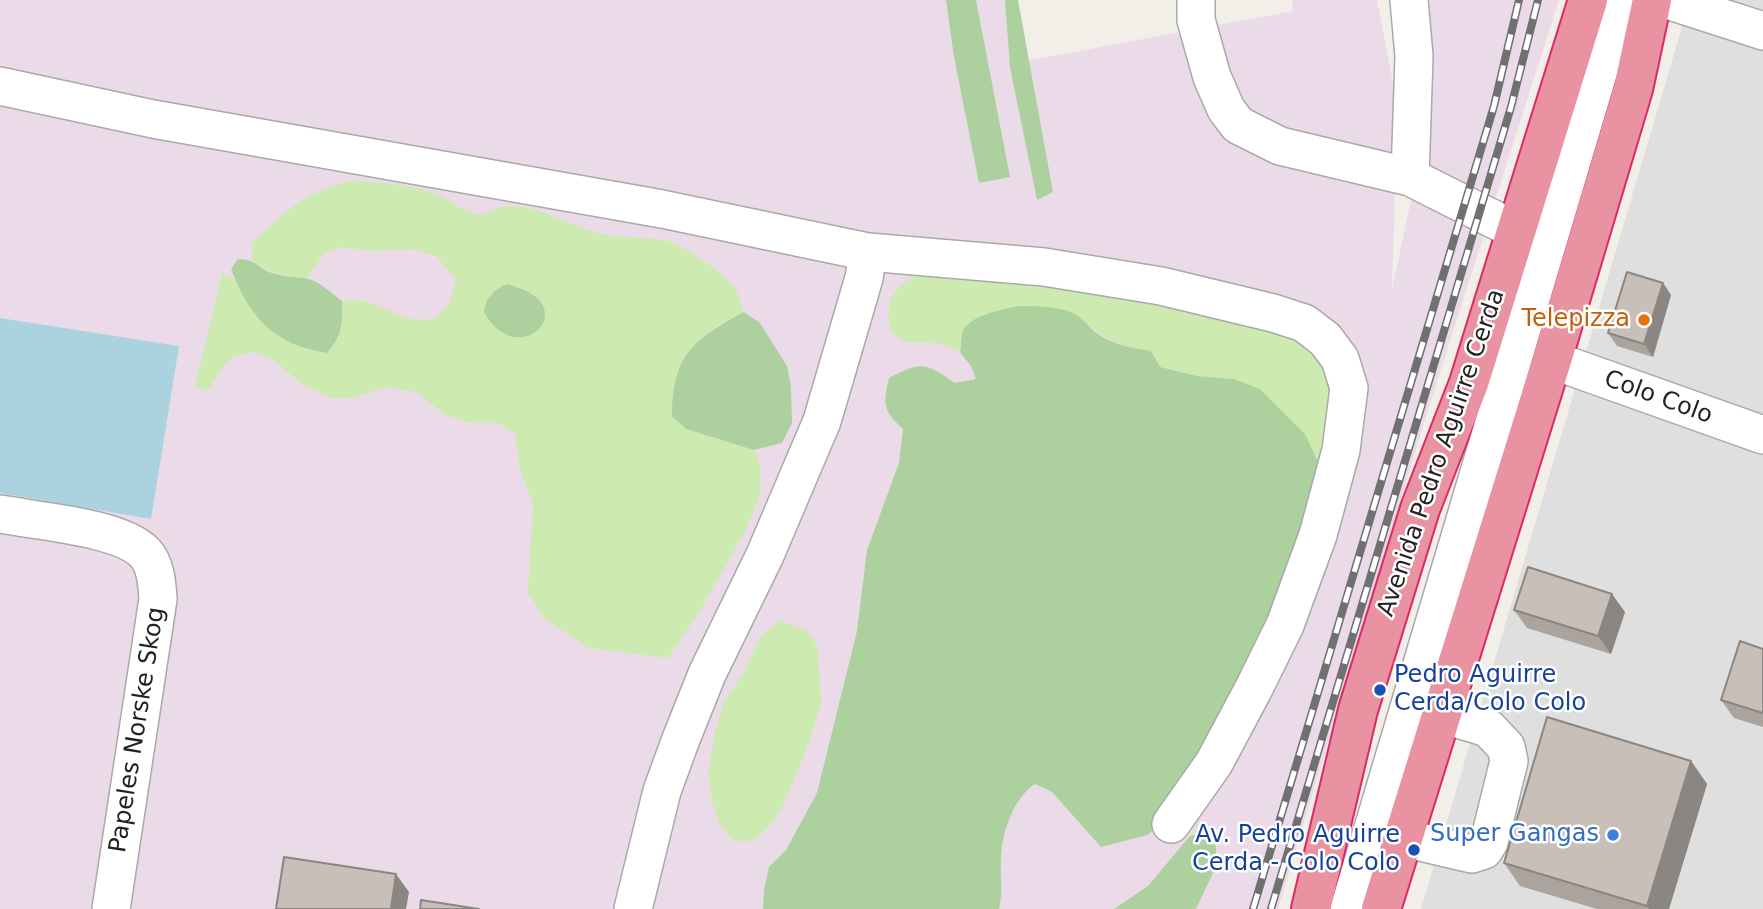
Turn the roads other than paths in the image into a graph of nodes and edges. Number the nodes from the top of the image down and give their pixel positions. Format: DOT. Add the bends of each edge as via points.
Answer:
graph roads {
  1 [pos="1196,0"];
  2 [pos="1409,0"];
  3 [pos="1588,0"];
  4 [pos="1620,0"];
  5 [pos="1653,0"];
  6 [pos="1667,0"];
  7 [pos="1763,31"];
  8 [pos="0,86"];
  9 [pos="1410,177"];
  10 [pos="1517,230"];
  11 [pos="868,251"];
  12 [pos="1552,360"];
  13 [pos="1763,435"];
  14 [pos="0,514"];
  15 [pos="1441,714"];
  16 [pos="1171,824"];
  17 [pos="1403,838"];
  18 [pos="111,909"];
  19 [pos="633,909"];
  20 [pos="1311,909"];
  21 [pos="1349,909"];
  22 [pos="1381,909"];
  1 -- 9 [label="street" via="1196,20 1212,77 1238,125 1280,146"];
  2 -- 9 [label="street" via="1414,56"];
  3 -- 10 [label="highway, Avenida Pedro Aguirre Cerda"];
  4 -- 21 [label="street"];
  5 -- 12 [label="highway" via="1633,89"];
  6 -- 7 [label="street"];
  8 -- 11 [label="street"];
  9 -- 10 [label="street"];
  10 -- 20 [label="highway, Avenida Pedro Aguirre Cerda" via="1369,672"];
  11 -- 16 [label="street" via="1044,268 1161,286 1304,323 1325,339 1340,359 1349,387 1340,450 1318,535 1254,688 1214,763"];
  11 -- 19 [label="street" via="822,421 681,739 662,791"];
  12 -- 13 [label="street, Colo Colo"];
  12 -- 15 [label="highway"];
  14 -- 18 [label="street, Papeles Norske Skog" via="104,532 129,541 146,554 156,574 158,599"];
  15 -- 17 [label="highway"];
  15 -- 17 [label="street" via="1488,728 1506,747 1509,761 1489,842 1484,850 1472,854"];
  17 -- 22 [label="highway"];
}
